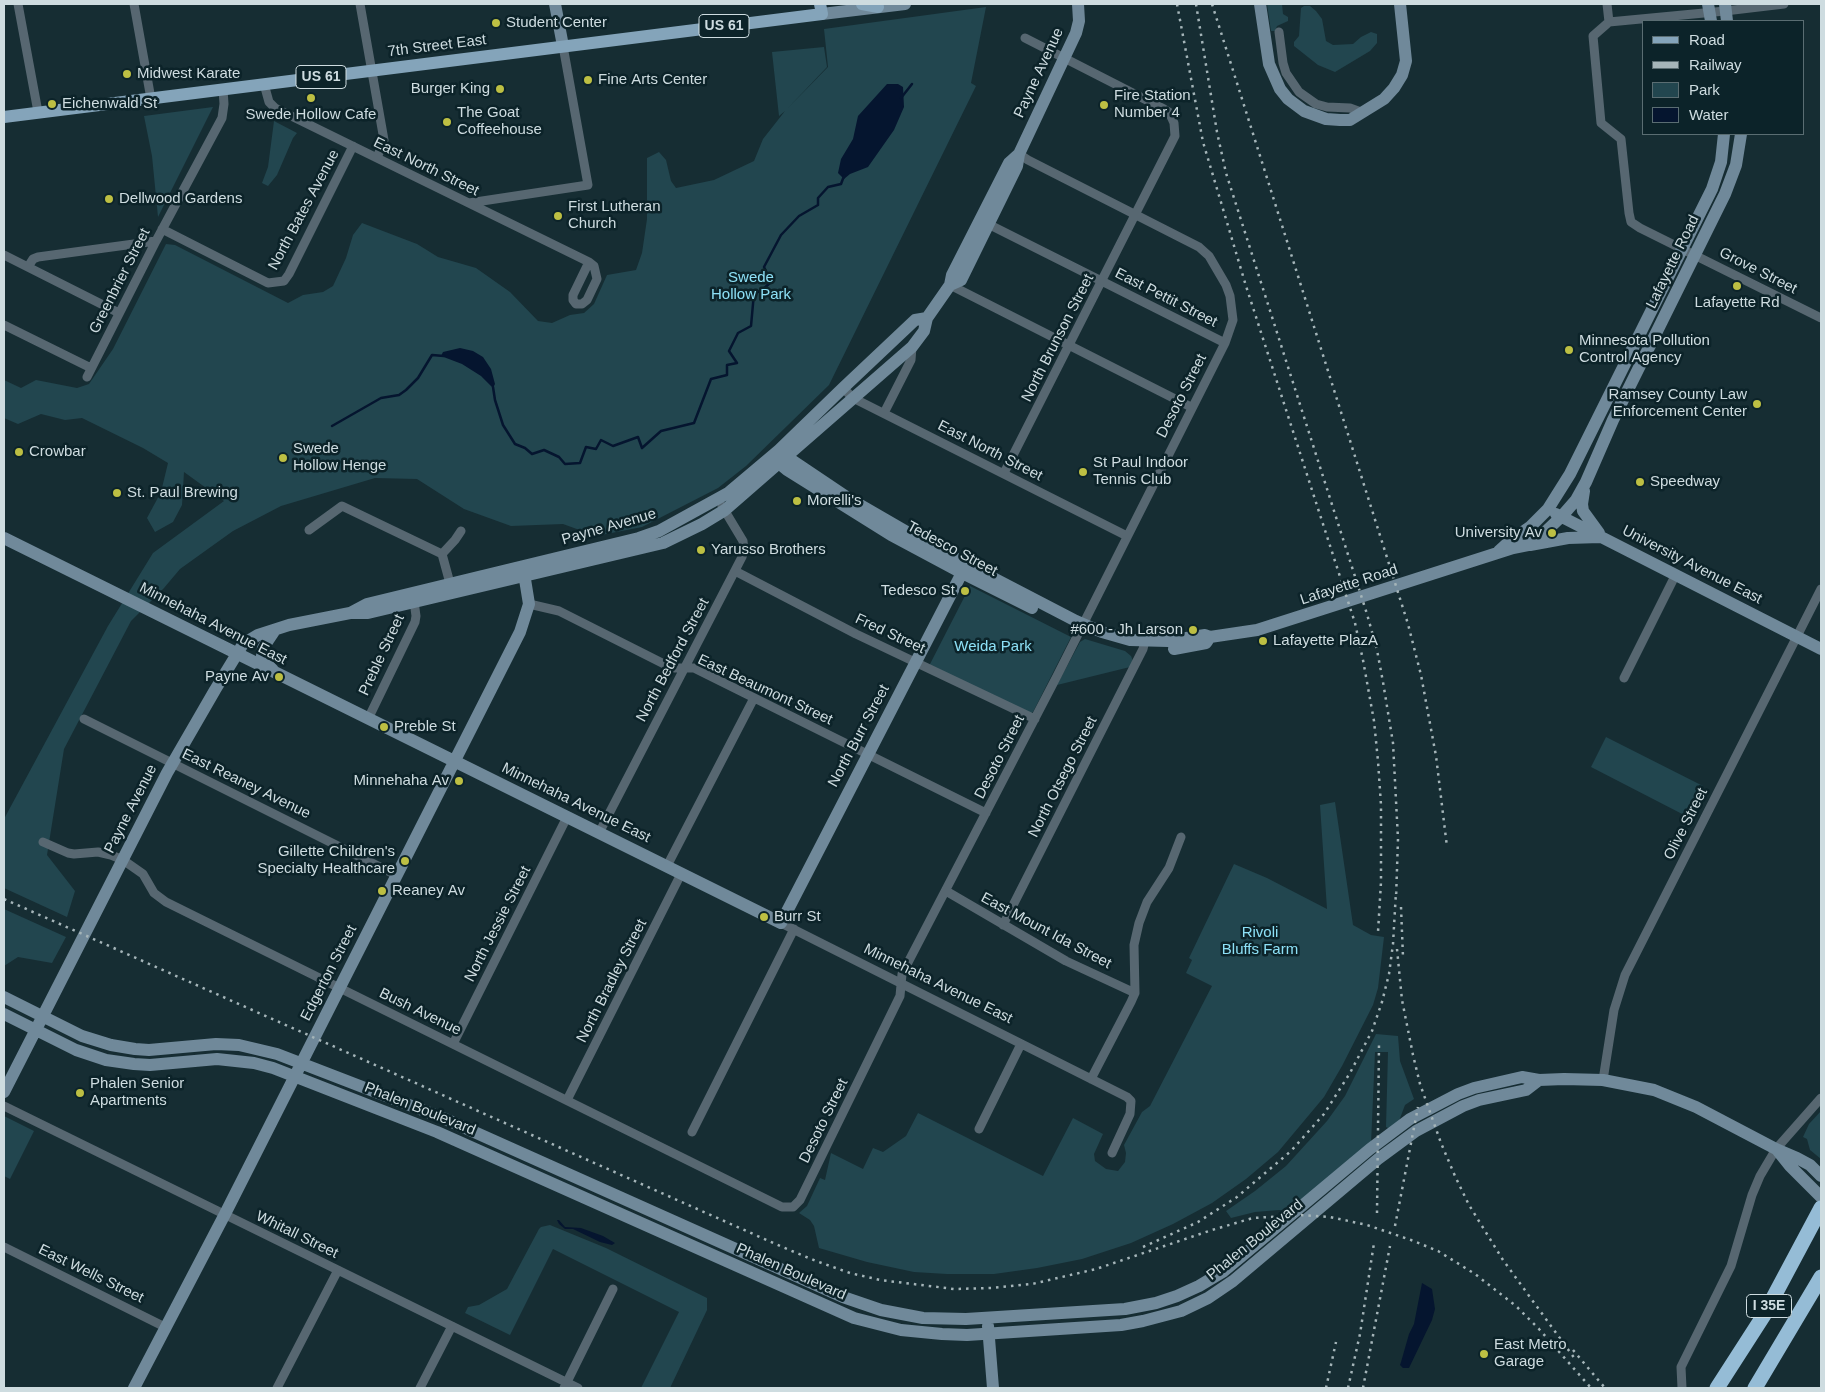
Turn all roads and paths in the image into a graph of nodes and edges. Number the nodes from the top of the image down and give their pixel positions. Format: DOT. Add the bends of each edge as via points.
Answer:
graph roads {
  1 [pos="18,4"];
  2 [pos="134,4"];
  3 [pos="360,4"];
  4 [pos="555,4"];
  5 [pos="862,4"];
  6 [pos="900,4"];
  7 [pos="1078,4"];
  8 [pos="1260,4"];
  9 [pos="1400,4"];
  10 [pos="1607,4"];
  11 [pos="1784,4"];
  12 [pos="878,7"];
  13 [pos="821,9"];
  14 [pos="808,10"];
  15 [pos="1717,12"];
  16 [pos="1609,22"];
  17 [pos="1279,32"];
  18 [pos="1025,38"];
  19 [pos="563,46"];
  20 [pos="1065,57"];
  21 [pos="373,71"];
  22 [pos="264,84"];
  23 [pos="223,89"];
  24 [pos="151,99"];
  25 [pos="38,112"];
  26 [pos="1361,112"];
  27 [pos="4,117"];
  28 [pos="1724,135"];
  29 [pos="1740,135"];
  30 [pos="353,146"];
  31 [pos="1019,154"];
  32 [pos="377,158"];
  33 [pos="469,203"];
  34 [pos="1135,214"];
  35 [pos="988,224"];
  36 [pos="162,229"];
  37 [pos="156,241"];
  38 [pos="1682,248"];
  39 [pos="4,255"];
  40 [pos="1695,255"];
  41 [pos="589,262"];
  42 [pos="28,267"];
  43 [pos="1102,281"];
  44 [pos="950,285"];
  45 [pos="119,313"];
  46 [pos="927,318"];
  47 [pos="1821,318"];
  48 [pos="4,325"];
  49 [pos="1224,343"];
  50 [pos="1069,345"];
  51 [pos="912,347"];
  52 [pos="91,368"];
  53 [pos="87,377"];
  54 [pos="843,388"];
  55 [pos="853,398"];
  56 [pos="1191,407"];
  57 [pos="884,413"];
  58 [pos="779,457"];
  59 [pos="1004,473"];
  60 [pos="1586,482"];
  61 [pos="718,499"];
  62 [pos="1548,509"];
  63 [pos="725,510"];
  64 [pos="1562,516"];
  65 [pos="308,530"];
  66 [pos="461,531"];
  67 [pos="1126,536"];
  68 [pos="1602,537"];
  69 [pos="4,538"];
  70 [pos="1528,545"];
  71 [pos="442,554"];
  72 [pos="1495,554"];
  73 [pos="964,569"];
  74 [pos="524,572"];
  75 [pos="735,572"];
  76 [pos="1676,574"];
  77 [pos="451,588"];
  78 [pos="1821,590"];
  79 [pos="414,601"];
  80 [pos="529,604"];
  81 [pos="350,613"];
  82 [pos="1081,628"];
  83 [pos="275,630"];
  84 [pos="1797,637"];
  85 [pos="1129,644"];
  86 [pos="1144,645"];
  87 [pos="1821,649"];
  88 [pos="236,654"];
  89 [pos="916,662"];
  90 [pos="684,668"];
  91 [pos="278,675"];
  92 [pos="1624,678"];
  93 [pos="754,698"];
  94 [pos="84,719"];
  95 [pos="368,719"];
  96 [pos="1034,719"];
  97 [pos="868,753"];
  98 [pos="454,762"];
  99 [pos="173,763"];
  100 [pos="986,813"];
  101 [pos="568,817"];
  102 [pos="599,833"];
  103 [pos="1181,837"];
  104 [pos="43,842"];
  105 [pos="123,860"];
  106 [pos="667,866"];
  107 [pos="681,874"];
  108 [pos="396,875"];
  109 [pos="946,892"];
  110 [pos="781,923"];
  111 [pos="1003,925"];
  112 [pos="794,929"];
  113 [pos="901,984"];
  114 [pos="1135,993"];
  115 [pos="4,997"];
  116 [pos="4,1014"];
  117 [pos="42,1016"];
  118 [pos="35,1030"];
  119 [pos="453,1044"];
  120 [pos="1021,1044"];
  121 [pos="1091,1079"];
  122 [pos="1602,1080"];
  123 [pos="1494,1090"];
  124 [pos="4,1092"];
  125 [pos="1821,1098"];
  126 [pos="567,1100"];
  127 [pos="4,1106"];
  128 [pos="979,1129"];
  129 [pos="692,1132"];
  130 [pos="1776,1149"];
  131 [pos="1112,1152"];
  132 [pos="1821,1176"];
  133 [pos="1821,1197"];
  134 [pos="793,1207"];
  135 [pos="1821,1208"];
  136 [pos="224,1214"];
  137 [pos="4,1246"];
  138 [pos="338,1270"];
  139 [pos="1821,1277"];
  140 [pos="613,1289"];
  141 [pos="987,1318"];
  142 [pos="452,1326"];
  143 [pos="165,1327"];
  144 [pos="988,1333"];
  145 [pos="565,1385"];
  146 [pos="134,1388"];
  147 [pos="277,1388"];
  148 [pos="420,1388"];
  149 [pos="578,1388"];
  150 [pos="993,1388"];
  151 [pos="1682,1388"];
  152 [pos="1717,1388"];
  153 [pos="1755,1388"];
  1 -- 25 [label="street"];
  2 -- 24 [label="street"];
  3 -- 21 [label="street"];
  4 -- 19 [label="street"];
  5 -- 12 [label="main road"];
  6 -- 12 [label="street, 7th Street East"];
  7 -- 20 [label="street, Payne Avenue" via="1079,21"];
  8 -- 26 [label="street" via="1269,64 1288,99 1304,111 1326,120 1350,120"];
  9 -- 26 [label="street" via="1406,61 1402,75 1384,99"];
  10 -- 16 [label="street"];
  11 -- 15 [label="street"];
  12 -- 13 [label="street, 7th Street East"];
  13 -- 14 [label="main road, 7th Street East / US 61"];
  14 -- 19 [label="main road, 7th Street East / US 61"];
  15 -- 16 [label="street"];
  16 -- 38 [label="street, Grove Street" via="1593,36 1601,123 1621,139 1631,222"];
  17 -- 26 [label="street" via="1286,74 1299,92 1316,104"];
  18 -- 20 [label="street, North Brunson Street"];
  19 -- 21 [label="main road, 7th Street East / US 61"];
  19 -- 33 [label="street" via="588,185"];
  20 -- 31 [label="street, Payne Avenue"];
  20 -- 34 [label="street, North Brunson Street" via="1169,112 1174,123 1175,136"];
  21 -- 22 [label="main road, 7th Street East / US 61"];
  21 -- 32 [label="street" via="384,140"];
  22 -- 23 [label="main road, 7th Street East / US 61"];
  22 -- 30 [label="street, East North Street" via="269,102 275,108"];
  23 -- 24 [label="main road, 7th Street East / US 61"];
  23 -- 36 [label="street, Greenbrier Street" via="222,118"];
  24 -- 25 [label="main road, 7th Street East / US 61"];
  25 -- 27 [label="main road, 7th Street East / US 61"];
  28 -- 38 [label="street, Lafayette Road" via="1718,174"];
  29 -- 40 [label="street, Lafayette Road" via="1732,178"];
  30 -- 32 [label="street, East North Street"];
  30 -- 36 [label="street, North Bates Avenue" via="284,281 268,283"];
  31 -- 34 [label="street"];
  31 -- 35 [label="street, Payne Avenue" via="1017,166"];
  31 -- 44 [label="street, Payne Avenue" via="1009,163 952,275"];
  32 -- 33 [label="street, East North Street"];
  33 -- 41 [label="street, East North Street"];
  34 -- 43 [label="street, North Brunson Street"];
  34 -- 49 [label="street, Desoto Street" via="1205,252 1230,296 1233,320"];
  35 -- 43 [label="street, East Pettit Street"];
  35 -- 44 [label="street, Payne Avenue" via="961,280"];
  36 -- 37 [label="street, Greenbrier Street"];
  37 -- 42 [label="street" via="38,257"];
  37 -- 45 [label="street, Greenbrier Street"];
  38 -- 40 [label="street, Grove Street"];
  38 -- 62 [label="street, Lafayette Road" via="1589,438"];
  39 -- 42 [label="street"];
  40 -- 47 [label="street, Grove Street"];
  40 -- 60 [label="street, Lafayette Road"];
  42 -- 45 [label="street"];
  43 -- 49 [label="street, East Pettit Street"];
  43 -- 50 [label="street, North Brunson Street"];
  44 -- 46 [label="street, Payne Avenue"];
  44 -- 50 [label="street"];
  45 -- 52 [label="street, Greenbrier Street"];
  46 -- 51 [label="street, Payne Avenue" via="924,331"];
  46 -- 54 [label="street, Payne Avenue" via="915,320"];
  48 -- 52 [label="street"];
  49 -- 56 [label="street, Desoto Street"];
  50 -- 56 [label="street"];
  50 -- 59 [label="street, North Brunson Street"];
  51 -- 55 [label="street, Payne Avenue"];
  51 -- 57 [label="street, Payne Avenue" via="911,360"];
  52 -- 53 [label="street, Greenbrier Street"];
  54 -- 55 [label="street, East North Street"];
  54 -- 58 [label="street, Payne Avenue"];
  55 -- 57 [label="street, East North Street"];
  55 -- 58 [label="street, Payne Avenue"];
  56 -- 67 [label="street, Desoto Street"];
  57 -- 59 [label="street, East North Street"];
  58 -- 61 [label="street, Payne Avenue"];
  58 -- 63 [label="street, Payne Avenue"];
  58 -- 73 [label="street, Tedesco Street"];
  59 -- 67 [label="street, East North Street"];
  60 -- 64 [label="street, Lafayette Road"];
  60 -- 68 [label="street" via="1583,511"];
  61 -- 63 [label="street, North Bedford Street"];
  61 -- 74 [label="street, Payne Avenue" via="649,536"];
  62 -- 64 [label="street, University Avenue East"];
  62 -- 72 [label="street, Lafayette Road"];
  63 -- 74 [label="street, Payne Avenue" via="663,543"];
  63 -- 75 [label="street, North Bedford Street" via="744,545"];
  64 -- 68 [label="street, University Avenue East"];
  64 -- 70 [label="street, Lafayette Road"];
  65 -- 71 [label="street" via="342,506"];
  66 -- 71 [label="street"];
  67 -- 82 [label="street, Desoto Street"];
  68 -- 70 [label="street" via="1568,538"];
  68 -- 76 [label="street, University Avenue East"];
  69 -- 88 [label="street, Minnehaha Avenue East"];
  70 -- 72 [label="street, Lafayette Road"];
  71 -- 77 [label="street"];
  72 -- 86 [label="street, Lafayette Road" via="1257,630"];
  73 -- 82 [label="street, Tedesco Street"];
  73 -- 89 [label="street, North Burr Street"];
  74 -- 77 [label="street, Payne Avenue"];
  74 -- 80 [label="street, Edgerton Street"];
  75 -- 89 [label="street, Fred Street"];
  75 -- 90 [label="street, North Bedford Street"];
  76 -- 84 [label="street, University Avenue East"];
  76 -- 92 [label="street"];
  77 -- 79 [label="street, Payne Avenue"];
  77 -- 81 [label="street, Payne Avenue" via="367,604"];
  78 -- 84 [label="street, Olive Street"];
  79 -- 81 [label="street, Payne Avenue" via="368,613"];
  79 -- 95 [label="street, Preble Street" via="415,622"];
  80 -- 90 [label="street, East Beaumont Street" via="559,611 672,668"];
  80 -- 98 [label="street, Edgerton Street" via="520,632"];
  81 -- 83 [label="street, Payne Avenue"];
  82 -- 85 [label="street, Tedesco Street" via="1101,640"];
  82 -- 96 [label="street, Desoto Street"];
  83 -- 88 [label="street, Payne Avenue" via="243,644"];
  83 -- 91 [label="street" via="263,648 262,656"];
  84 -- 87 [label="street, University Avenue East"];
  84 -- 122 [label="street, Olive Street" via="1625,975 1614,1010"];
  85 -- 86 [label="street, Lafayette Road"];
  86 -- 111 [label="street, North Otsego Street"];
  88 -- 91 [label="street, Minnehaha Avenue East"];
  88 -- 99 [label="street, Payne Avenue"];
  89 -- 96 [label="street, Fred Street"];
  89 -- 97 [label="street, North Burr Street"];
  90 -- 93 [label="street, East Beaumont Street" via="694,668"];
  90 -- 102 [label="street, North Bedford Street"];
  91 -- 95 [label="street, Minnehaha Avenue East"];
  93 -- 97 [label="street, East Beaumont Street"];
  93 -- 106 [label="street"];
  94 -- 99 [label="street, East Reaney Avenue"];
  95 -- 98 [label="street, Minnehaha Avenue East"];
  96 -- 100 [label="street, Desoto Street"];
  97 -- 100 [label="street, East Beaumont Street"];
  97 -- 110 [label="street, North Burr Street"];
  98 -- 101 [label="street, Minnehaha Avenue East"];
  98 -- 108 [label="street, Edgerton Street"];
  99 -- 105 [label="street, Payne Avenue"];
  99 -- 108 [label="street, East Reaney Avenue"];
  100 -- 109 [label="street, Desoto Street"];
  101 -- 102 [label="street, Minnehaha Avenue East"];
  101 -- 119 [label="street, North Jessie Street"];
  102 -- 106 [label="street, Minnehaha Avenue East"];
  103 -- 114 [label="street" via="1170,868 1147,902 1139,922 1133,957"];
  104 -- 105 [label="street, Bush Avenue" via="68,853 98,852"];
  105 -- 117 [label="street, Payne Avenue"];
  105 -- 119 [label="street, Bush Avenue" via="143,874 154,893 166,902"];
  106 -- 107 [label="street, Minnehaha Avenue East"];
  107 -- 110 [label="street, Minnehaha Avenue East"];
  107 -- 126 [label="street, North Bradley Street"];
  108 -- 136 [label="street, Edgerton Street"];
  109 -- 111 [label="street, East Mount Ida Street"];
  109 -- 113 [label="street, Desoto Street" via="902,974"];
  110 -- 112 [label="street, Minnehaha Avenue East"];
  111 -- 114 [label="street, East Mount Ida Street" via="1079,968"];
  112 -- 113 [label="street, Minnehaha Avenue East"];
  112 -- 129 [label="street"];
  113 -- 120 [label="street, Minnehaha Avenue East"];
  113 -- 134 [label="street, Desoto Street" via="900,996 800,1200"];
  114 -- 121 [label="street"];
  115 -- 117 [label="street, Phalen Boulevard"];
  116 -- 118 [label="street, Phalen Boulevard"];
  117 -- 118 [label="street, Payne Avenue"];
  117 -- 141 [label="street, Phalen Boulevard" via="82,1036 124,1048 216,1044 239,1045 277,1054 442,1118 851,1300 923,1318"];
  118 -- 124 [label="street, Payne Avenue"];
  118 -- 144 [label="street, Phalen Boulevard" via="86,1054 120,1063 150,1065 217,1059 272,1068 437,1132 854,1318 922,1332"];
  119 -- 126 [label="street, Bush Avenue"];
  120 -- 121 [label="street, Minnehaha Avenue East"];
  120 -- 128 [label="street"];
  121 -- 131 [label="street, Minnehaha Avenue East" via="1131,1101 1130,1114"];
  122 -- 123 [label="street, Phalen Boulevard" via="1539,1080 1526,1090"];
  122 -- 130 [label="street, Phalen Boulevard" via="1639,1086 1669,1096"];
  123 -- 141 [label="street, Phalen Boulevard" via="1474,1088 1410,1119 1224,1271 1177,1296 1125,1309"];
  123 -- 144 [label="street, Phalen Boulevard" via="1416,1131 1233,1281 1181,1311 1121,1325"];
  125 -- 130 [label="street"];
  126 -- 134 [label="street, Bush Avenue" via="782,1207"];
  127 -- 136 [label="street, Whitall Street"];
  130 -- 132 [label="street, Phalen Boulevard" via="1810,1165"];
  130 -- 133 [label="street"];
  130 -- 151 [label="street" via="1752,1195 1731,1266 1681,1367"];
  135 -- 152 [label="highway, I 35E" via="1764,1315"];
  136 -- 138 [label="street, Whitall Street"];
  136 -- 143 [label="street, Edgerton Street"];
  137 -- 143 [label="street, East Wells Street"];
  138 -- 142 [label="street, Whitall Street"];
  138 -- 147 [label="street"];
  139 -- 153 [label="highway, I 35E"];
  140 -- 145 [label="street"];
  141 -- 144 [label="street"];
  142 -- 145 [label="street, Whitall Street"];
  142 -- 148 [label="street"];
  143 -- 146 [label="street, Edgerton Street"];
  144 -- 150 [label="street"];
  145 -- 149 [label="street, Whitall Street"];
}
